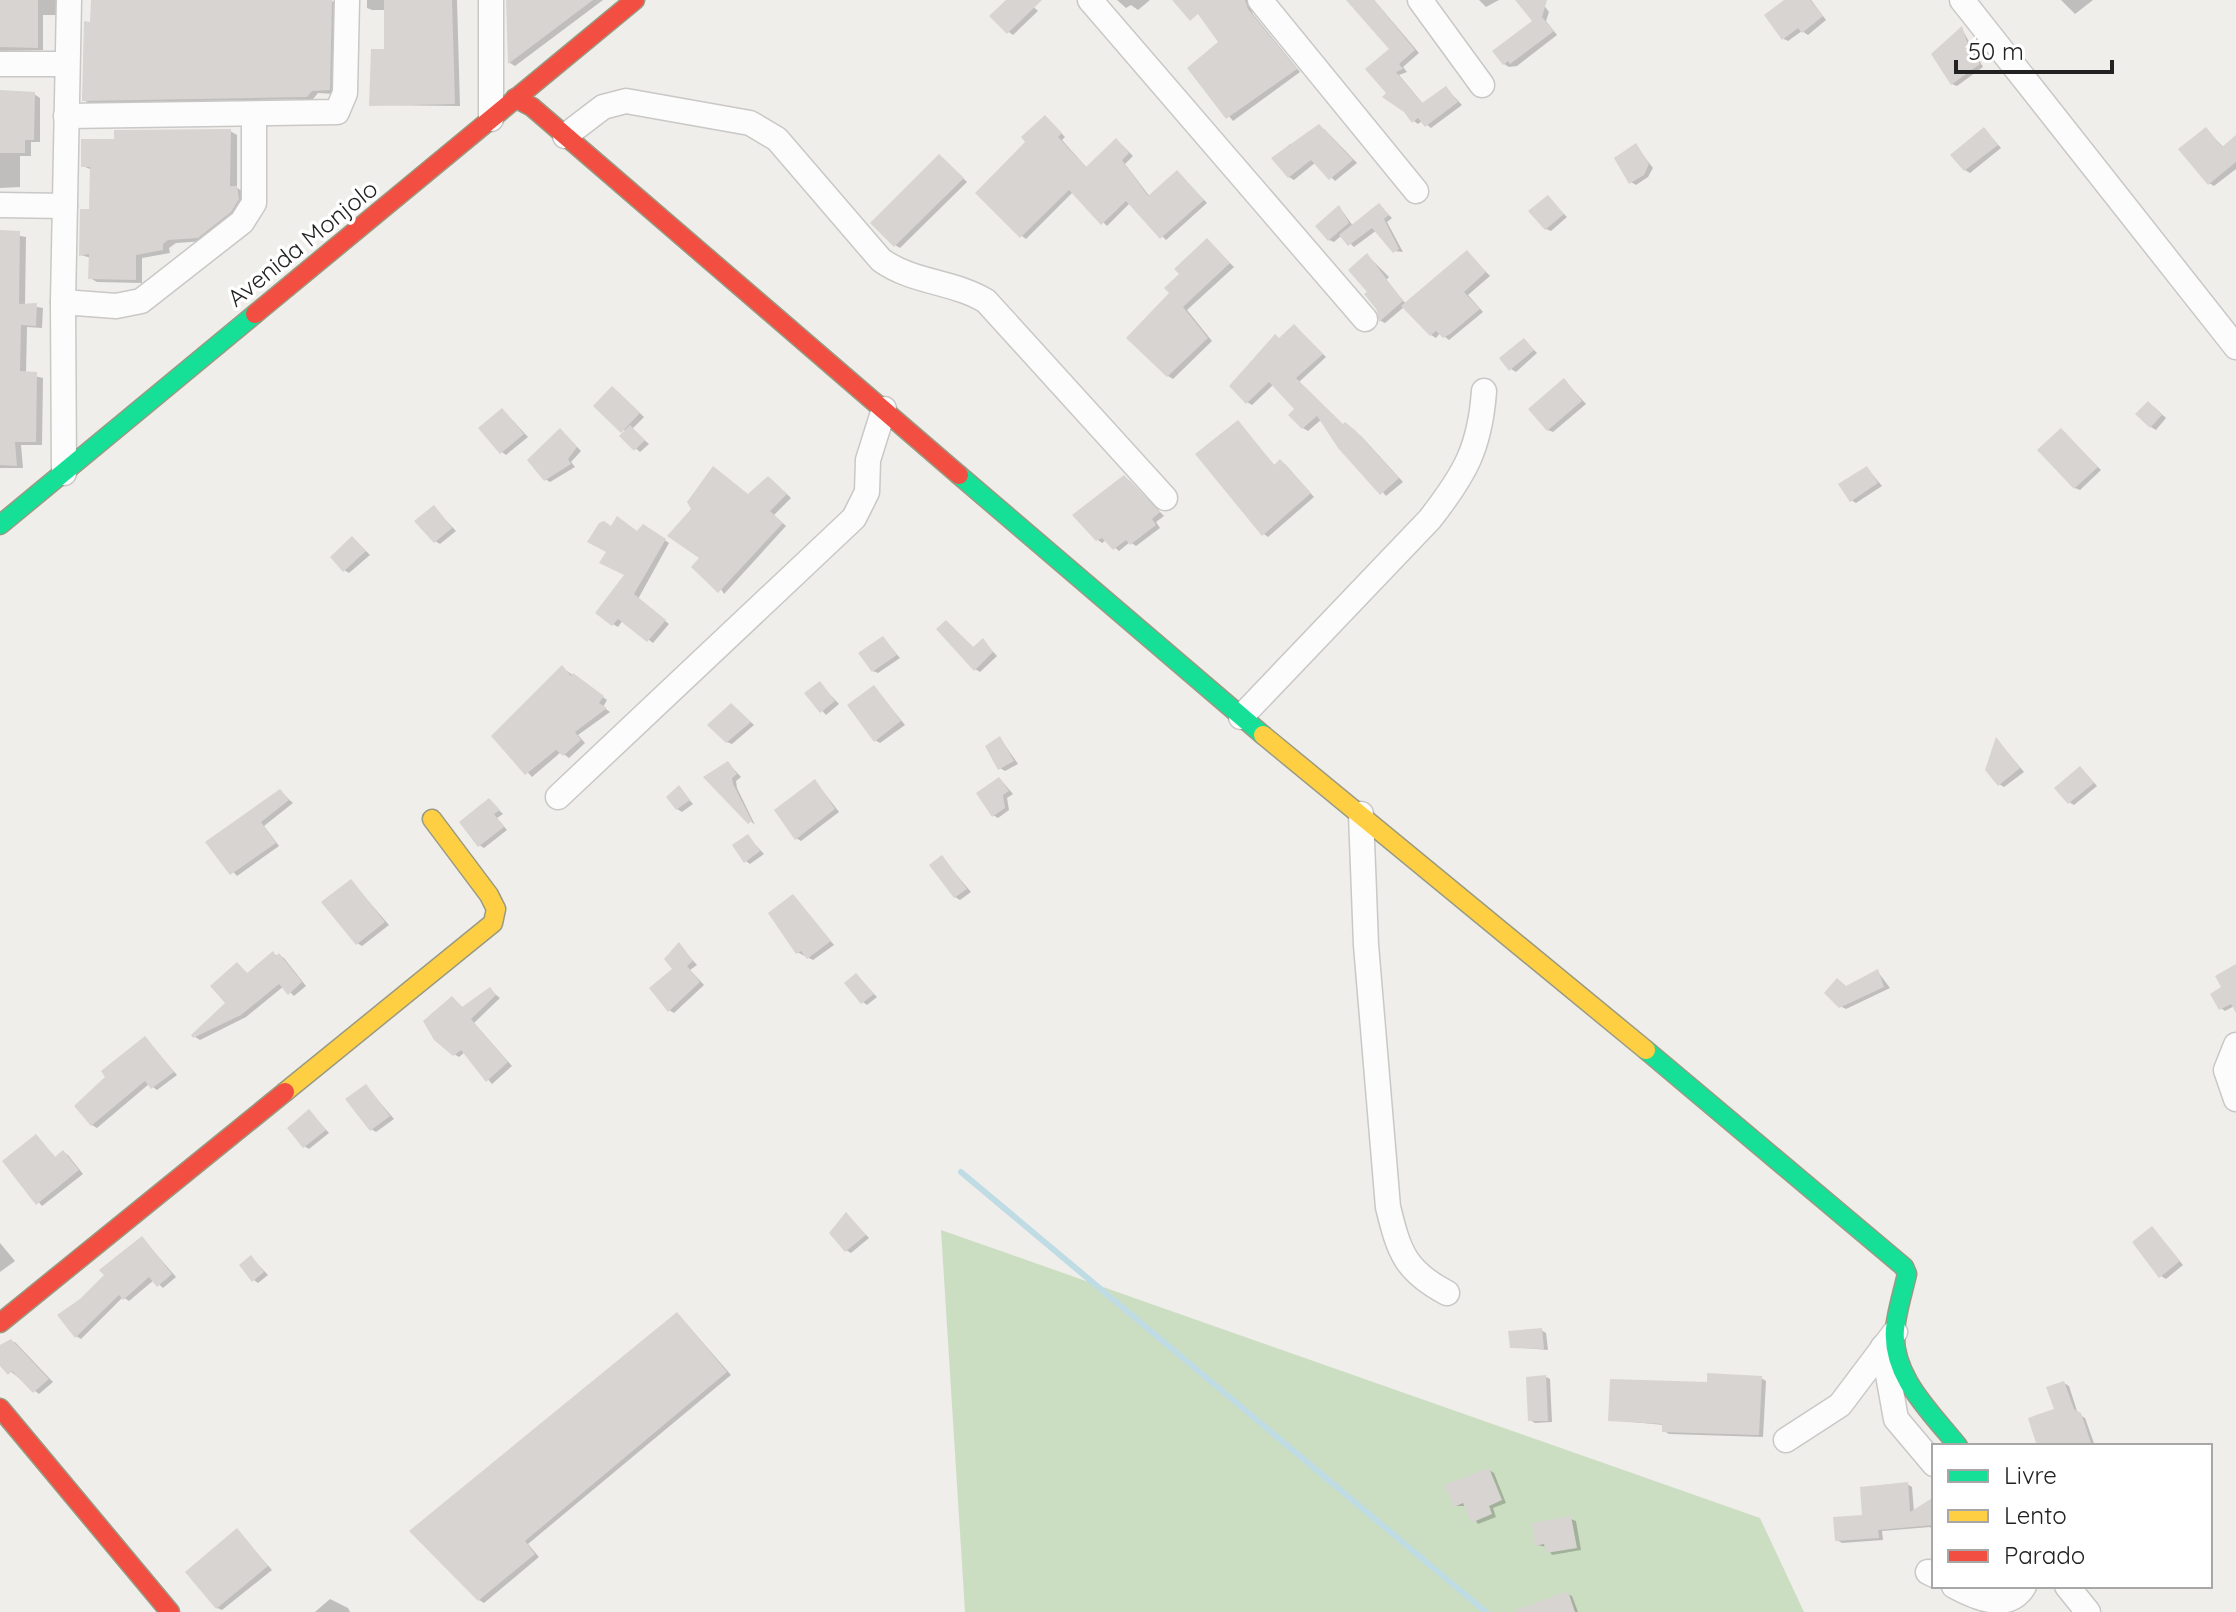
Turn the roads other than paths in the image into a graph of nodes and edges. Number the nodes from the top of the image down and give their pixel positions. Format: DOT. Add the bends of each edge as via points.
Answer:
graph roads {
  1 [pos="69,0"];
  2 [pos="347,0"];
  3 [pos="491,0"];
  4 [pos="635,0"];
  5 [pos="1090,0"];
  6 [pos="1420,0"];
  7 [pos="1962,0"];
  8 [pos="1269,3"];
  9 [pos="0,64"];
  10 [pos="67,64"];
  11 [pos="1482,85"];
  12 [pos="515,98"];
  13 [pos="254,114"];
  14 [pos="66,116"];
  15 [pos="491,119"];
  16 [pos="565,136"];
  17 [pos="1416,191"];
  18 [pos="0,205"];
  19 [pos="65,206"];
  20 [pos="63,302"];
  21 [pos="1365,319"];
  22 [pos="2236,347"];
  23 [pos="1484,391"];
  24 [pos="884,409"];
  25 [pos="64,473"];
  26 [pos="1165,498"];
  27 [pos="0,525"];
  28 [pos="1241,717"];
  29 [pos="558,797"];
  30 [pos="1361,814"];
  31 [pos="432,819"];
  32 [pos="2236,1045"];
  33 [pos="2236,1099"];
  34 [pos="1447,1293"];
  35 [pos="0,1323"];
  36 [pos="1889,1338"];
  37 [pos="0,1408"];
  38 [pos="1786,1440"];
  39 [pos="1956,1444"];
  40 [pos="1932,1462"];
  41 [pos="1960,1588"];
  42 [pos="2023,1588"];
  43 [pos="2069,1588"];
  44 [pos="170,1612"];
  45 [pos="2088,1612"];
  1 -- 10 [label="street"];
  2 -- 13 [label="street" via="345,93 337,112"];
  3 -- 15 [label="street"];
  4 -- 12 [label="street, Avenida Monjolo"];
  5 -- 21 [label="street"];
  6 -- 11 [label="street"];
  7 -- 22 [label="street"];
  8 -- 17 [label="street"];
  9 -- 10 [label="street"];
  10 -- 14 [label="street"];
  12 -- 15 [label="street, Avenida Monjolo"];
  12 -- 16 [label="street"];
  13 -- 14 [label="street"];
  13 -- 20 [label="street" via="254,203 242,222 141,301 116,306"];
  14 -- 19 [label="street"];
  15 -- 25 [label="street, Avenida Monjolo"];
  16 -- 24 [label="street"];
  16 -- 26 [label="street" via="603,107 626,101 750,123 777,139 881,260 902,274 986,301"];
  18 -- 19 [label="street"];
  19 -- 20 [label="street"];
  20 -- 25 [label="street"];
  23 -- 28 [label="street" via="1481,431 1453,490"];
  24 -- 28 [label="street"];
  24 -- 29 [label="street" via="868,460 867,492 854,518"];
  25 -- 27 [label="street, Avenida Monjolo"];
  28 -- 30 [label="street"];
  30 -- 34 [label="street" via="1388,1207 1410,1267"];
  30 -- 36 [label="street" via="1904,1267 1907,1274"];
  31 -- 35 [label="street" via="489,895 496,909 493,923"];
  32 -- 33 [label="street" via="2226,1070"];
  36 -- 38 [label="street" via="1840,1405"];
  36 -- 39 [label="street" via="1906,1381"];
  36 -- 40 [label="street" via="1896,1419"];
  37 -- 44 [label="street"];
  41 -- 42 [label="street" via="1999,1602"];
  43 -- 45 [label="street"];
}
